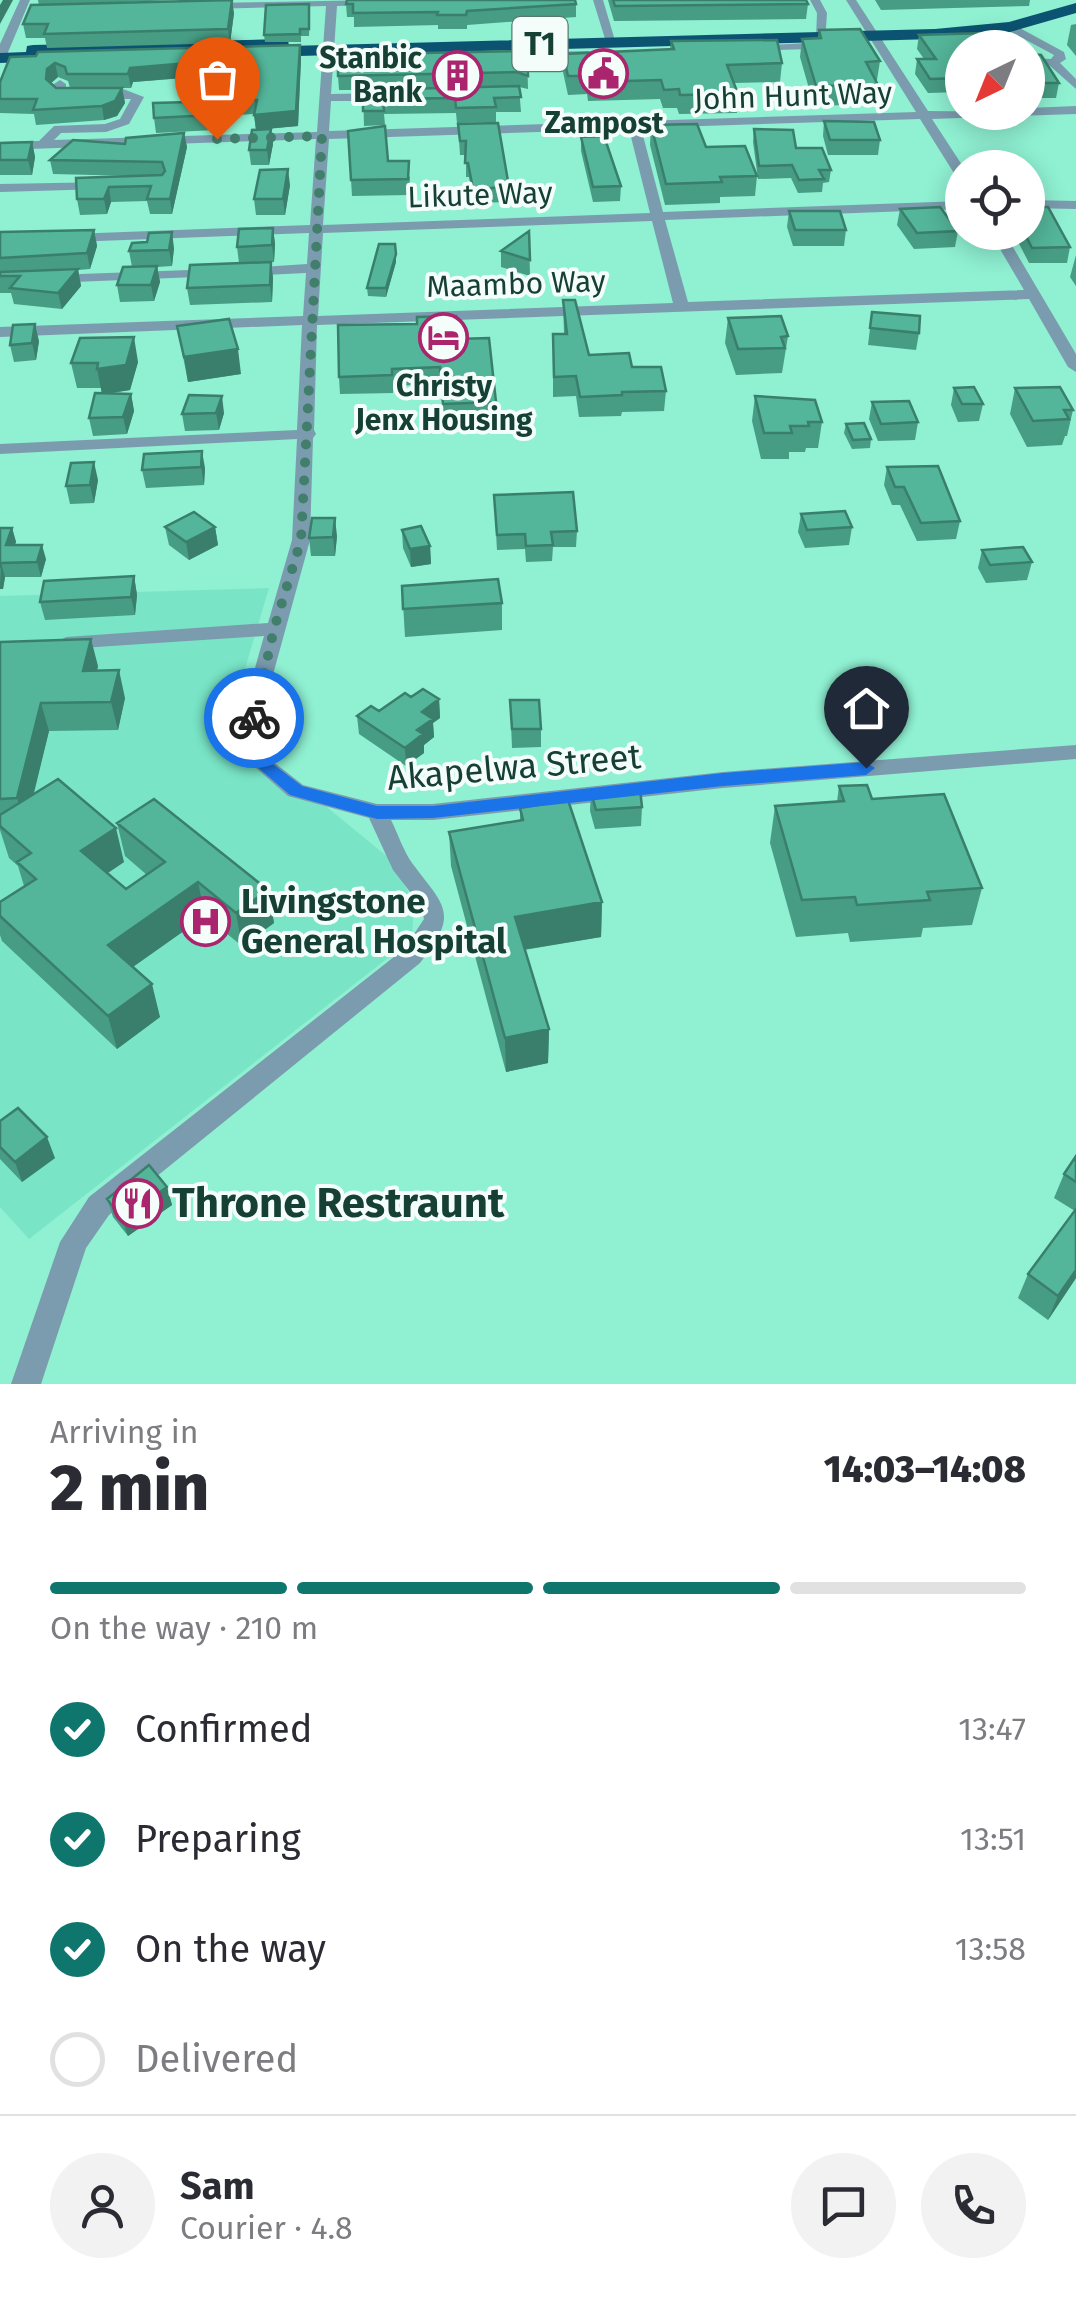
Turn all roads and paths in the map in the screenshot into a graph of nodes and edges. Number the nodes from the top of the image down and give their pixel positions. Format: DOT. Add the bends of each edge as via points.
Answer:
graph roads {
  1 [pos="598,0"];
  2 [pos="815,0"];
  3 [pos="851,0"];
  4 [pos="1074,0"];
  5 [pos="331,2"];
  6 [pos="386,2"];
  7 [pos="23,6"];
  8 [pos="200,6"];
  9 [pos="1076,8"];
  10 [pos="38,12"];
  11 [pos="1010,27"];
  12 [pos="868,32"];
  13 [pos="822,33"];
  14 [pos="610,38"];
  15 [pos="690,46"];
  16 [pos="329,47"];
  17 [pos="522,50"];
  18 [pos="1,54"];
  19 [pos="1045,54"];
  20 [pos="1053,56"];
  21 [pos="1045,58"];
  22 [pos="60,84"];
  23 [pos="1076,85"];
  24 [pos="402,96"];
  25 [pos="325,98"];
  26 [pos="1076,110"];
  27 [pos="1045,111"];
  28 [pos="945,116"];
  29 [pos="928,117"];
  30 [pos="634,126"];
  31 [pos="322,136"];
  32 [pos="42,144"];
  33 [pos="0,146"];
  34 [pos="947,150"];
  35 [pos="120,184"];
  36 [pos="0,188"];
  37 [pos="1045,204"];
  38 [pos="1076,205"];
  39 [pos="945,207"];
  40 [pos="657,218"];
  41 [pos="317,227"];
  42 [pos="60,238"];
  43 [pos="1008,250"];
  44 [pos="313,268"];
  45 [pos="0,281"];
  46 [pos="1034,294"];
  47 [pos="681,306"];
  48 [pos="310,320"];
  49 [pos="0,332"];
  50 [pos="1076,366"];
  51 [pos="308,434"];
  52 [pos="0,449"];
  53 [pos="274,629"];
  54 [pos="39,644"];
  55 [pos="1076,752"];
  56 [pos="377,812"];
  57 [pos="26,1384"];
  1 -- 14 [label="street"];
  2 -- 13 [label="street"];
  3 -- 12 [label="street"];
  4 -- 12 [label="highway, T1" via="973,26"];
  5 -- 6 [label="street"];
  5 -- 8 [label="street"];
  5 -- 16 [label="street, Akapelwa Street"];
  7 -- 10 [label="street"];
  7 -- 18 [label="street"];
  9 -- 11 [label="highway, T1"];
  11 -- 12 [label="highway, T1"];
  11 -- 20 [label="street"];
  12 -- 13 [label="highway, T1"];
  12 -- 29 [label="street"];
  13 -- 14 [label="highway, T1"];
  13 -- 15 [label="highway, T1"];
  14 -- 15 [label="highway, T1"];
  14 -- 16 [label="highway, T1"];
  14 -- 17 [label="highway, T1"];
  15 -- 17 [label="street"];
  16 -- 17 [label="highway, T1"];
  16 -- 18 [label="highway, T1"];
  16 -- 25 [label="street, Akapelwa Street"];
  19 -- 20 [label="street"];
  20 -- 21 [label="street"];
  20 -- 23 [label="street"];
  22 -- 32 [label="street" via="59,94 66,96 138,96 125,121 58,129"];
  24 -- 25 [label="street"];
  25 -- 31 [label="street, Akapelwa Street"];
  26 -- 27 [label="street"];
  28 -- 29 [label="street, John Hunt Way"];
  29 -- 30 [label="street, John Hunt Way"];
  29 -- 34 [label="street"];
  30 -- 31 [label="street, John Hunt Way"];
  30 -- 40 [label="street"];
  31 -- 32 [label="street, John Hunt Way"];
  31 -- 41 [label="street, Akapelwa Street"];
  32 -- 33 [label="street, John Hunt Way"];
  35 -- 36 [label="street"];
  37 -- 38 [label="street"];
  39 -- 40 [label="street, Likute Way"];
  40 -- 41 [label="street, Likute Way"];
  40 -- 47 [label="street"];
  41 -- 42 [label="street, Likute Way"];
  41 -- 44 [label="street, Akapelwa Street"];
  43 -- 46 [label="street"];
  44 -- 45 [label="street"];
  44 -- 48 [label="street, Akapelwa Street"];
  46 -- 47 [label="street, Maambo Way"];
  46 -- 50 [label="street"];
  47 -- 48 [label="street, Maambo Way"];
  48 -- 49 [label="street, Maambo Way"];
  48 -- 51 [label="street, Akapelwa Street"];
  51 -- 52 [label="street"];
  51 -- 53 [label="street, Akapelwa Street" via="301,540"];
  53 -- 54 [label="street"];
  53 -- 56 [label="street, Akapelwa Street" via="256,700 258,760 296,791"];
  55 -- 56 [label="street, Akapelwa Street"];
  56 -- 57 [label="street" via="404,869 434,902 429,937 100,1206 74,1242"];
}
